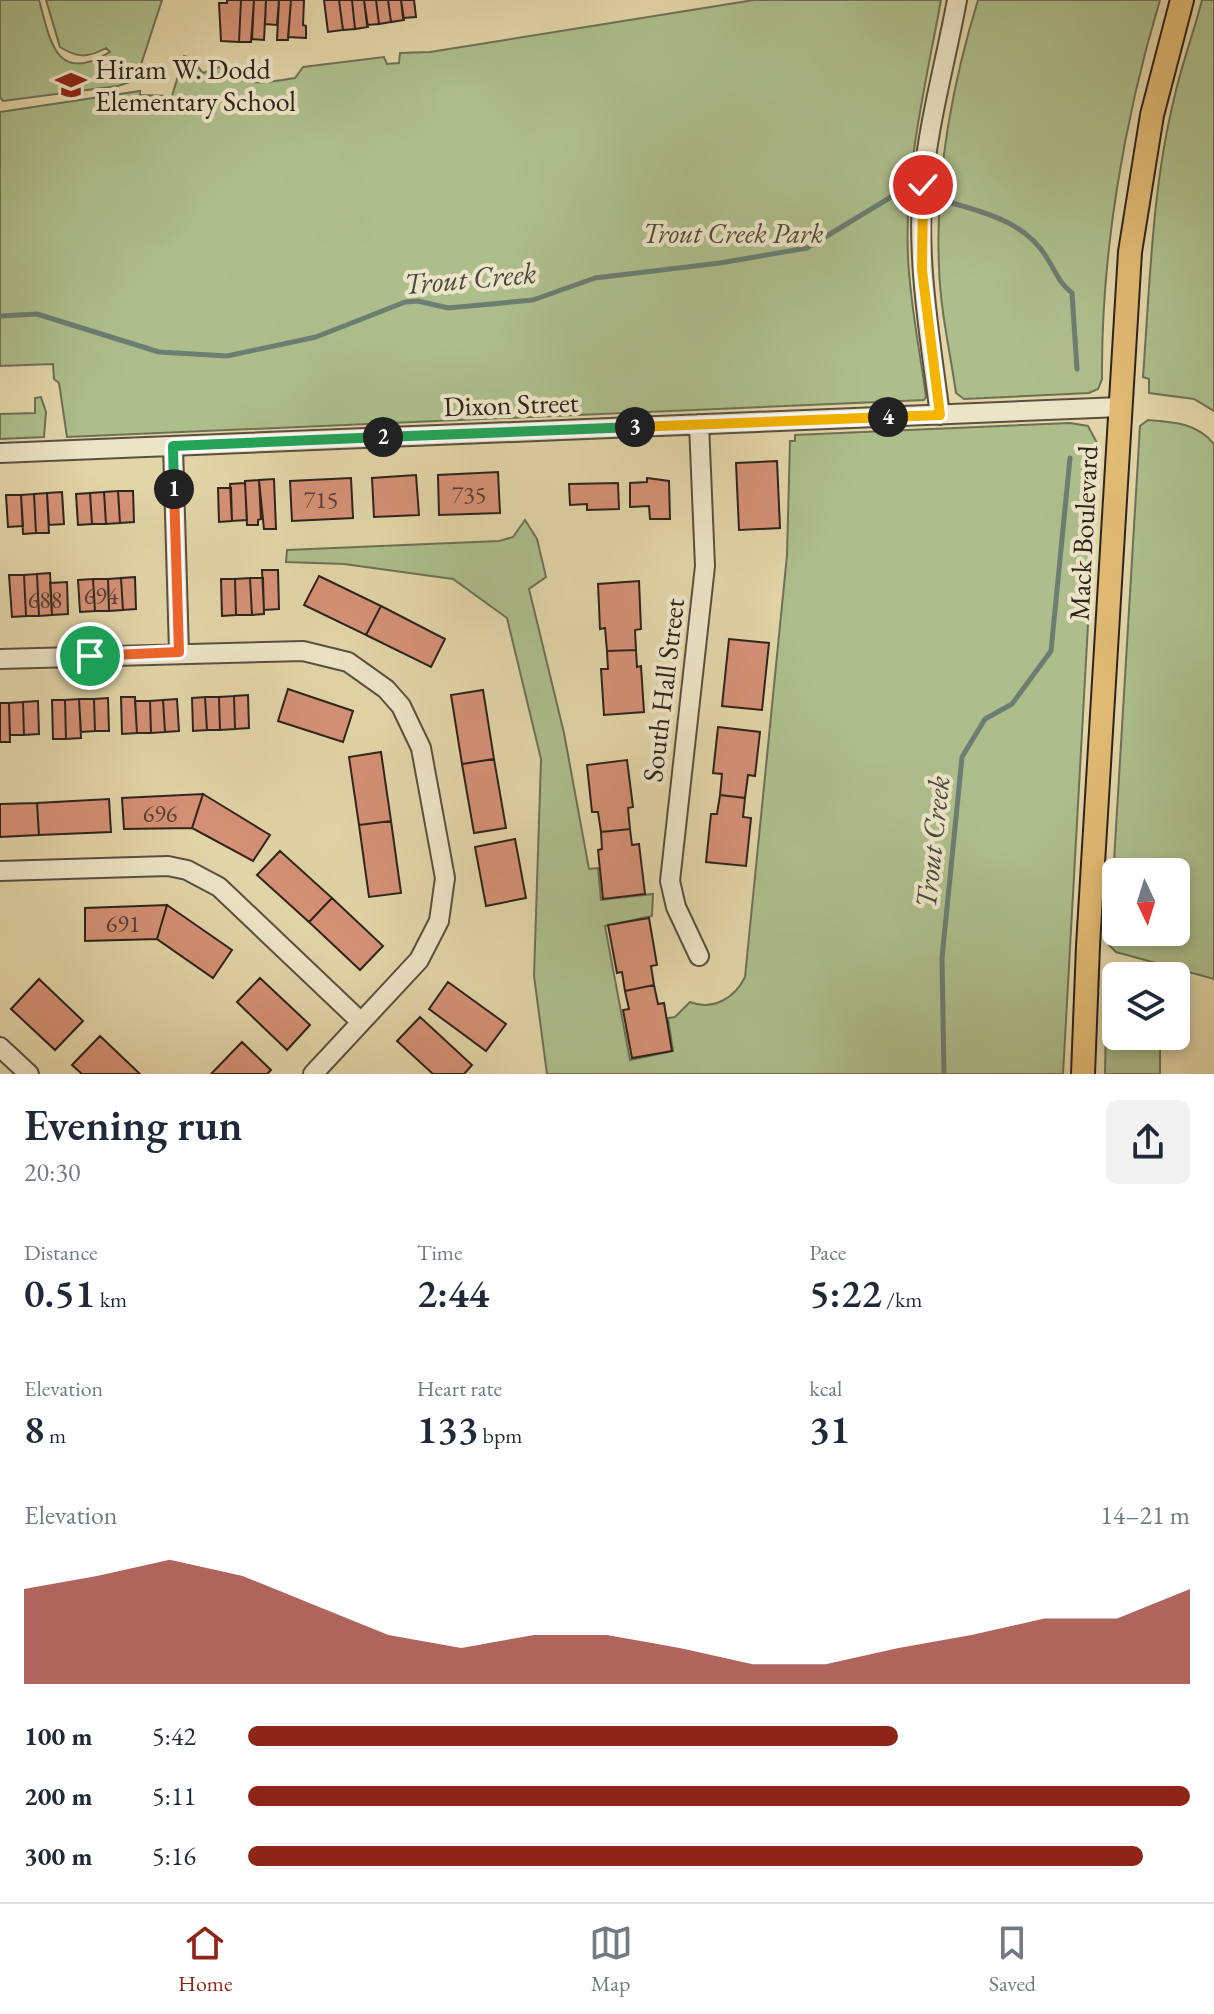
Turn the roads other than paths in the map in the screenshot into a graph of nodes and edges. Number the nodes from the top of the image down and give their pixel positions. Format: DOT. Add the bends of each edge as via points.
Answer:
graph roads {
  1 [pos="957,0"];
  2 [pos="1182,0"];
  3 [pos="1120,407"];
  4 [pos="940,415"];
  5 [pos="699,424"];
  6 [pos="173,446"];
  7 [pos="0,453"];
  8 [pos="179,652"];
  9 [pos="0,659"];
  10 [pos="0,871"];
  11 [pos="699,956"];
  12 [pos="361,1022"];
  13 [pos="0,1047"];
  14 [pos="29,1074"];
  15 [pos="313,1074"];
  16 [pos="1083,1074"];
  1 -- 4 [label="street" via="925,166 921,229"];
  2 -- 3 [label="main road, Mack Boulevard" via="1140,175"];
  3 -- 4 [label="street, Dixon Street"];
  3 -- 16 [label="main road, Mack Boulevard"];
  4 -- 5 [label="street, Dixon Street"];
  5 -- 6 [label="street, Dixon Street"];
  5 -- 11 [label="street, South Hall Street" via="705,566 670,881"];
  6 -- 7 [label="street, Dixon Street"];
  6 -- 8 [label="street"];
  8 -- 9 [label="street"];
  8 -- 12 [label="street" via="303,651 348,662 386,689 413,727 443,857 444,900 431,942 419,960"];
  10 -- 12 [label="street" via="168,866 196,874 219,887"];
  12 -- 15 [label="street"];
  13 -- 14 [label="street"];
}
